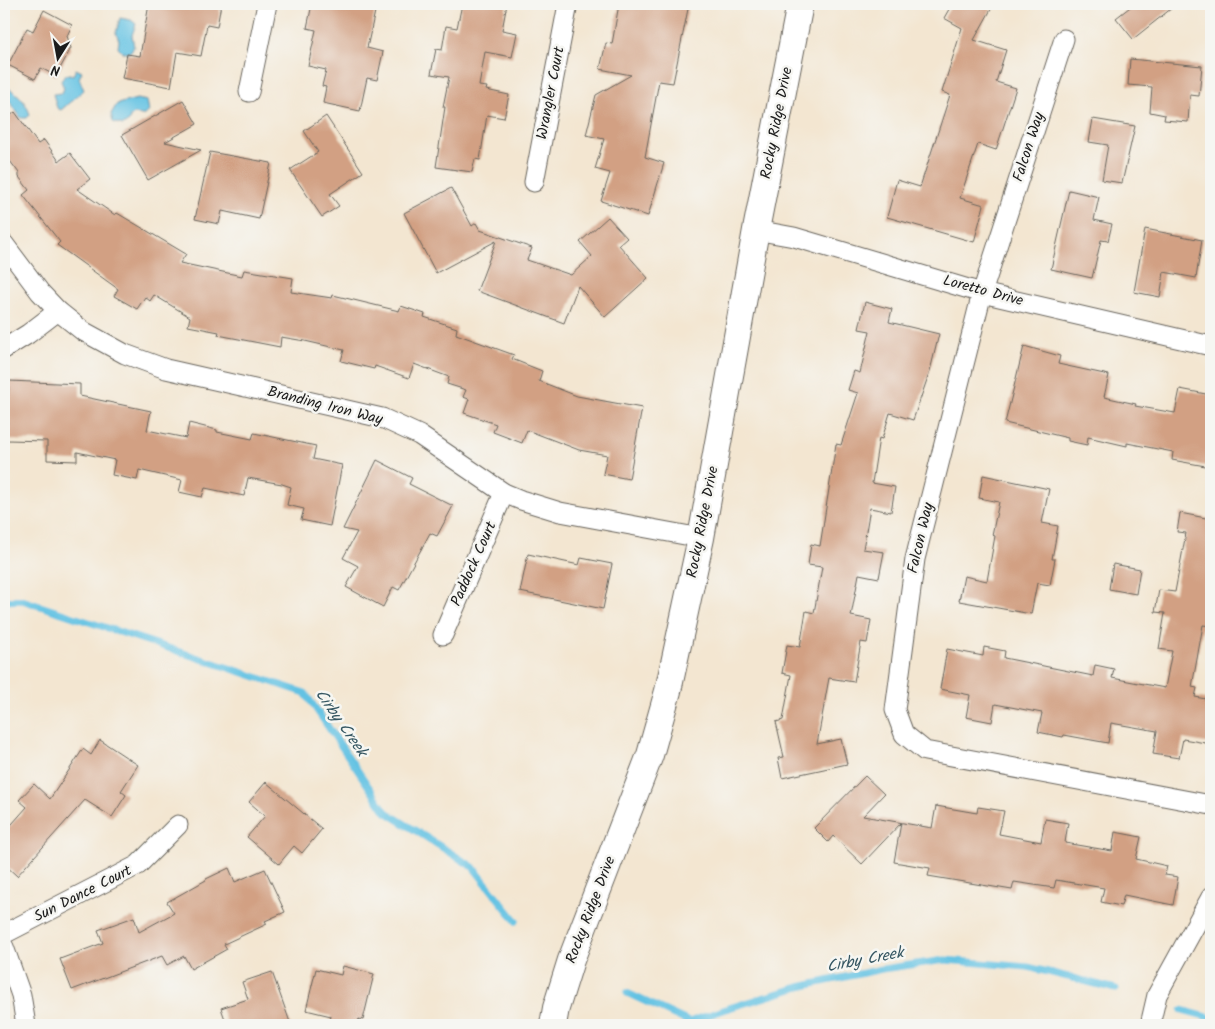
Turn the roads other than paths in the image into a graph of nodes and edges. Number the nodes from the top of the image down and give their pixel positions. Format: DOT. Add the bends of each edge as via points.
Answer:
graph roads {
  1 [pos="267,4"];
  2 [pos="568,4"];
  3 [pos="800,4"];
  4 [pos="1064,39"];
  5 [pos="249,92"];
  6 [pos="534,182"];
  7 [pos="756,230"];
  8 [pos="4,244"];
  9 [pos="982,293"];
  10 [pos="58,311"];
  11 [pos="1211,346"];
  12 [pos="4,349"];
  13 [pos="504,493"];
  14 [pos="701,538"];
  15 [pos="443,634"];
  16 [pos="1211,805"];
  17 [pos="178,825"];
  18 [pos="1211,897"];
  19 [pos="4,934"];
  20 [pos="4,946"];
  21 [pos="26,1025"];
  22 [pos="553,1025"];
  23 [pos="1150,1025"];
  1 -- 5 [label="street"];
  2 -- 6 [label="street, Wrangler Court"];
  3 -- 7 [label="main road, Rocky Ridge Drive"];
  4 -- 9 [label="street, Falcon Way"];
  7 -- 9 [label="street, Loretto Drive" via="794,237"];
  7 -- 14 [label="main road, Rocky Ridge Drive"];
  8 -- 10 [label="street, Branding Iron Way"];
  9 -- 11 [label="street, Loretto Drive"];
  9 -- 16 [label="street, Falcon Way" via="915,559 895,710 904,734 925,751"];
  10 -- 12 [label="street"];
  10 -- 13 [label="street, Branding Iron Way" via="82,331 145,362 363,413 401,426"];
  13 -- 14 [label="street, Branding Iron Way" via="560,512"];
  13 -- 15 [label="street, Paddock Court"];
  14 -- 22 [label="main road, Rocky Ridge Drive" via="675,663 650,755 571,960"];
  17 -- 19 [label="street, Sun Dance Court" via="138,865"];
  18 -- 23 [label="street" via="1157,995"];
  20 -- 21 [label="street" via="21,995"];
}
